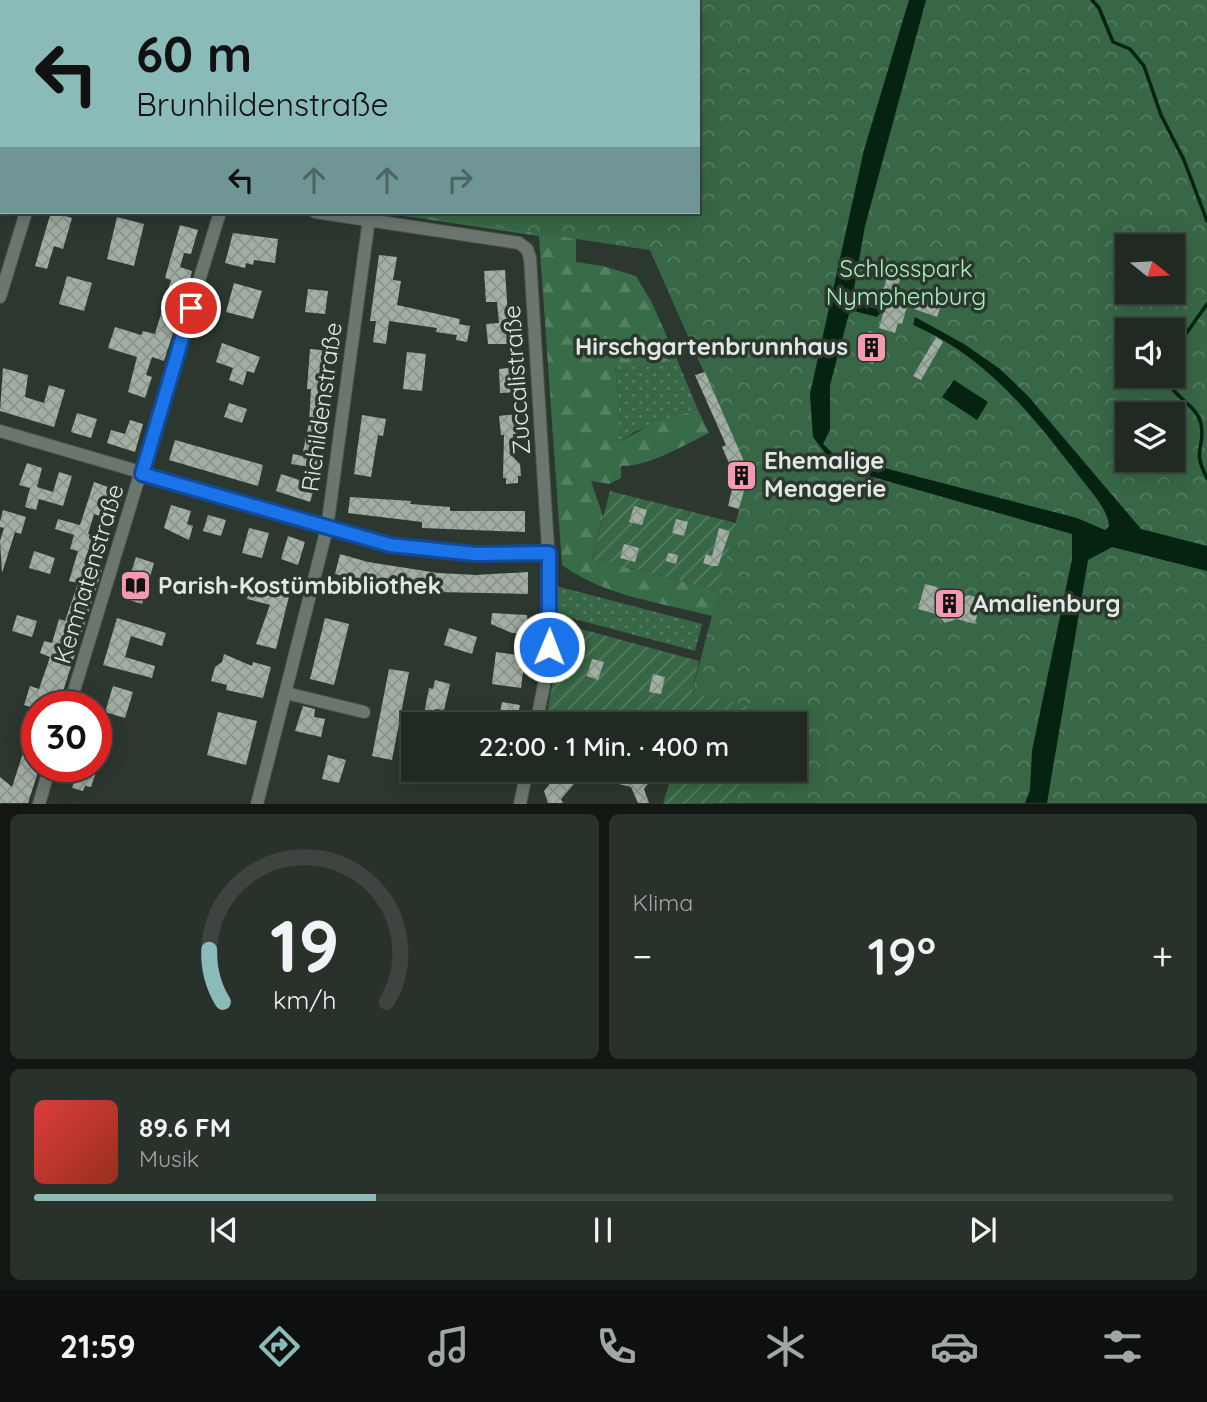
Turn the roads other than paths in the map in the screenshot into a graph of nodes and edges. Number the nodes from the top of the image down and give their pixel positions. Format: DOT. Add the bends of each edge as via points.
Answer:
graph roads {
  1 [pos="25,214"];
  2 [pos="219,214"];
  3 [pos="330,214"];
  4 [pos="369,219"];
  5 [pos="0,297"];
  6 [pos="0,431"];
  7 [pos="142,474"];
  8 [pos="327,528"];
  9 [pos="549,553"];
  10 [pos="74,691"];
  11 [pos="286,693"];
  12 [pos="364,712"];
  13 [pos="538,712"];
  14 [pos="45,782"];
  15 [pos="524,782"];
  16 [pos="38,803"];
  17 [pos="257,803"];
  18 [pos="520,803"];
  1 -- 5 [label="street"];
  2 -- 7 [label="street, Kemnatenstraße"];
  3 -- 4 [label="street, Zuccalistraße"];
  4 -- 8 [label="street, Richildenstraße"];
  4 -- 9 [label="street, Zuccalistraße" via="519,243 527,249"];
  6 -- 7 [label="street"];
  7 -- 8 [label="street"];
  7 -- 10 [label="street, Kemnatenstraße"];
  8 -- 9 [label="street" via="417,549"];
  8 -- 11 [label="street, Richildenstraße"];
  9 -- 13 [label="street, Zuccalistraße" via="549,647"];
  11 -- 12 [label="street"];
  11 -- 17 [label="street, Richildenstraße"];
  14 -- 16 [label="street"];
  15 -- 18 [label="street"];
}
